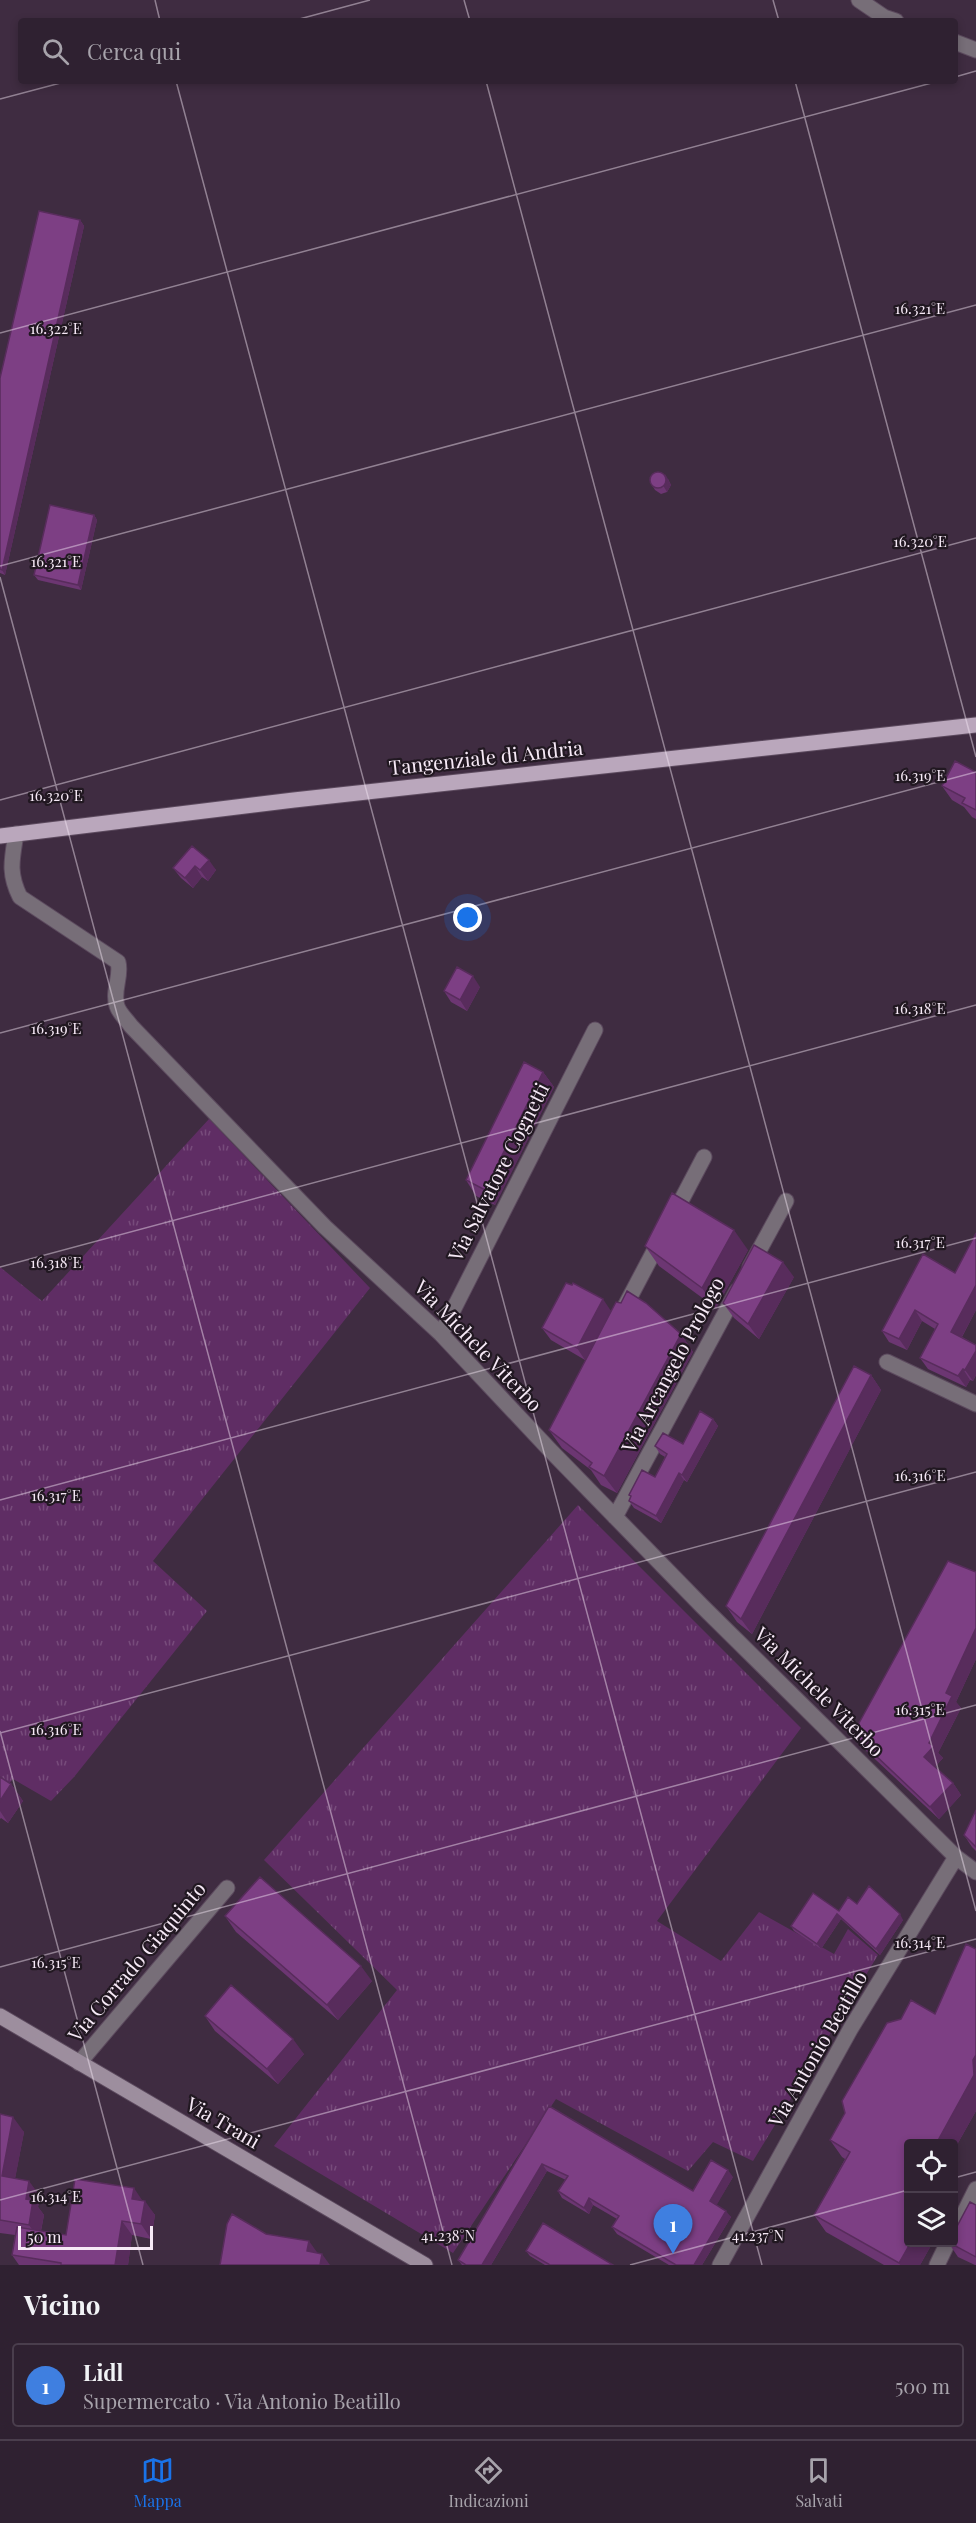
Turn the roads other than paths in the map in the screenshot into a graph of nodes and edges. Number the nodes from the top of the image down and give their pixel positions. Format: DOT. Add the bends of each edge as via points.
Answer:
graph roads {
  1 [pos="859,0"];
  2 [pos="887,18"];
  3 [pos="958,43"];
  4 [pos="976,50"];
  5 [pos="976,724"];
  6 [pos="16,834"];
  7 [pos="0,836"];
  8 [pos="595,1030"];
  9 [pos="704,1157"];
  10 [pos="786,1201"];
  11 [pos="615,1324"];
  12 [pos="441,1334"];
  13 [pos="887,1362"];
  14 [pos="976,1404"];
  15 [pos="615,1517"];
  16 [pos="956,1857"];
  17 [pos="976,1872"];
  18 [pos="227,1888"];
  19 [pos="0,2016"];
  20 [pos="79,2062"];
  21 [pos="974,2199"];
  22 [pos="958,2226"];
  23 [pos="946,2247"];
  24 [pos="425,2265"];
  25 [pos="720,2265"];
  26 [pos="937,2265"];
  1 -- 2 [label="street"];
  3 -- 4 [label="street"];
  5 -- 6 [label="main road, Tangenziale di Andria"];
  6 -- 7 [label="main road, Tangenziale di Andria"];
  6 -- 12 [label="street, Via Michele Viterbo" via="10,869 20,897 118,962 121,972 117,1008 131,1026 324,1227"];
  8 -- 12 [label="street, Via Salvatore Cognetti"];
  9 -- 11 [label="street"];
  10 -- 15 [label="street, Via Arcangelo Prologo"];
  12 -- 15 [label="street, Via Michele Viterbo" via="551,1444"];
  13 -- 14 [label="street"];
  15 -- 16 [label="street, Via Michele Viterbo"];
  16 -- 17 [label="street, Via Michele Viterbo"];
  16 -- 25 [label="street, Via Antonio Beatillo" via="851,2028"];
  18 -- 20 [label="street, Via Corrado Giaquinto"];
  19 -- 20 [label="main road, Via Trani"];
  20 -- 24 [label="main road, Via Trani"];
  21 -- 22 [label="street"];
  23 -- 26 [label="street"];
}
